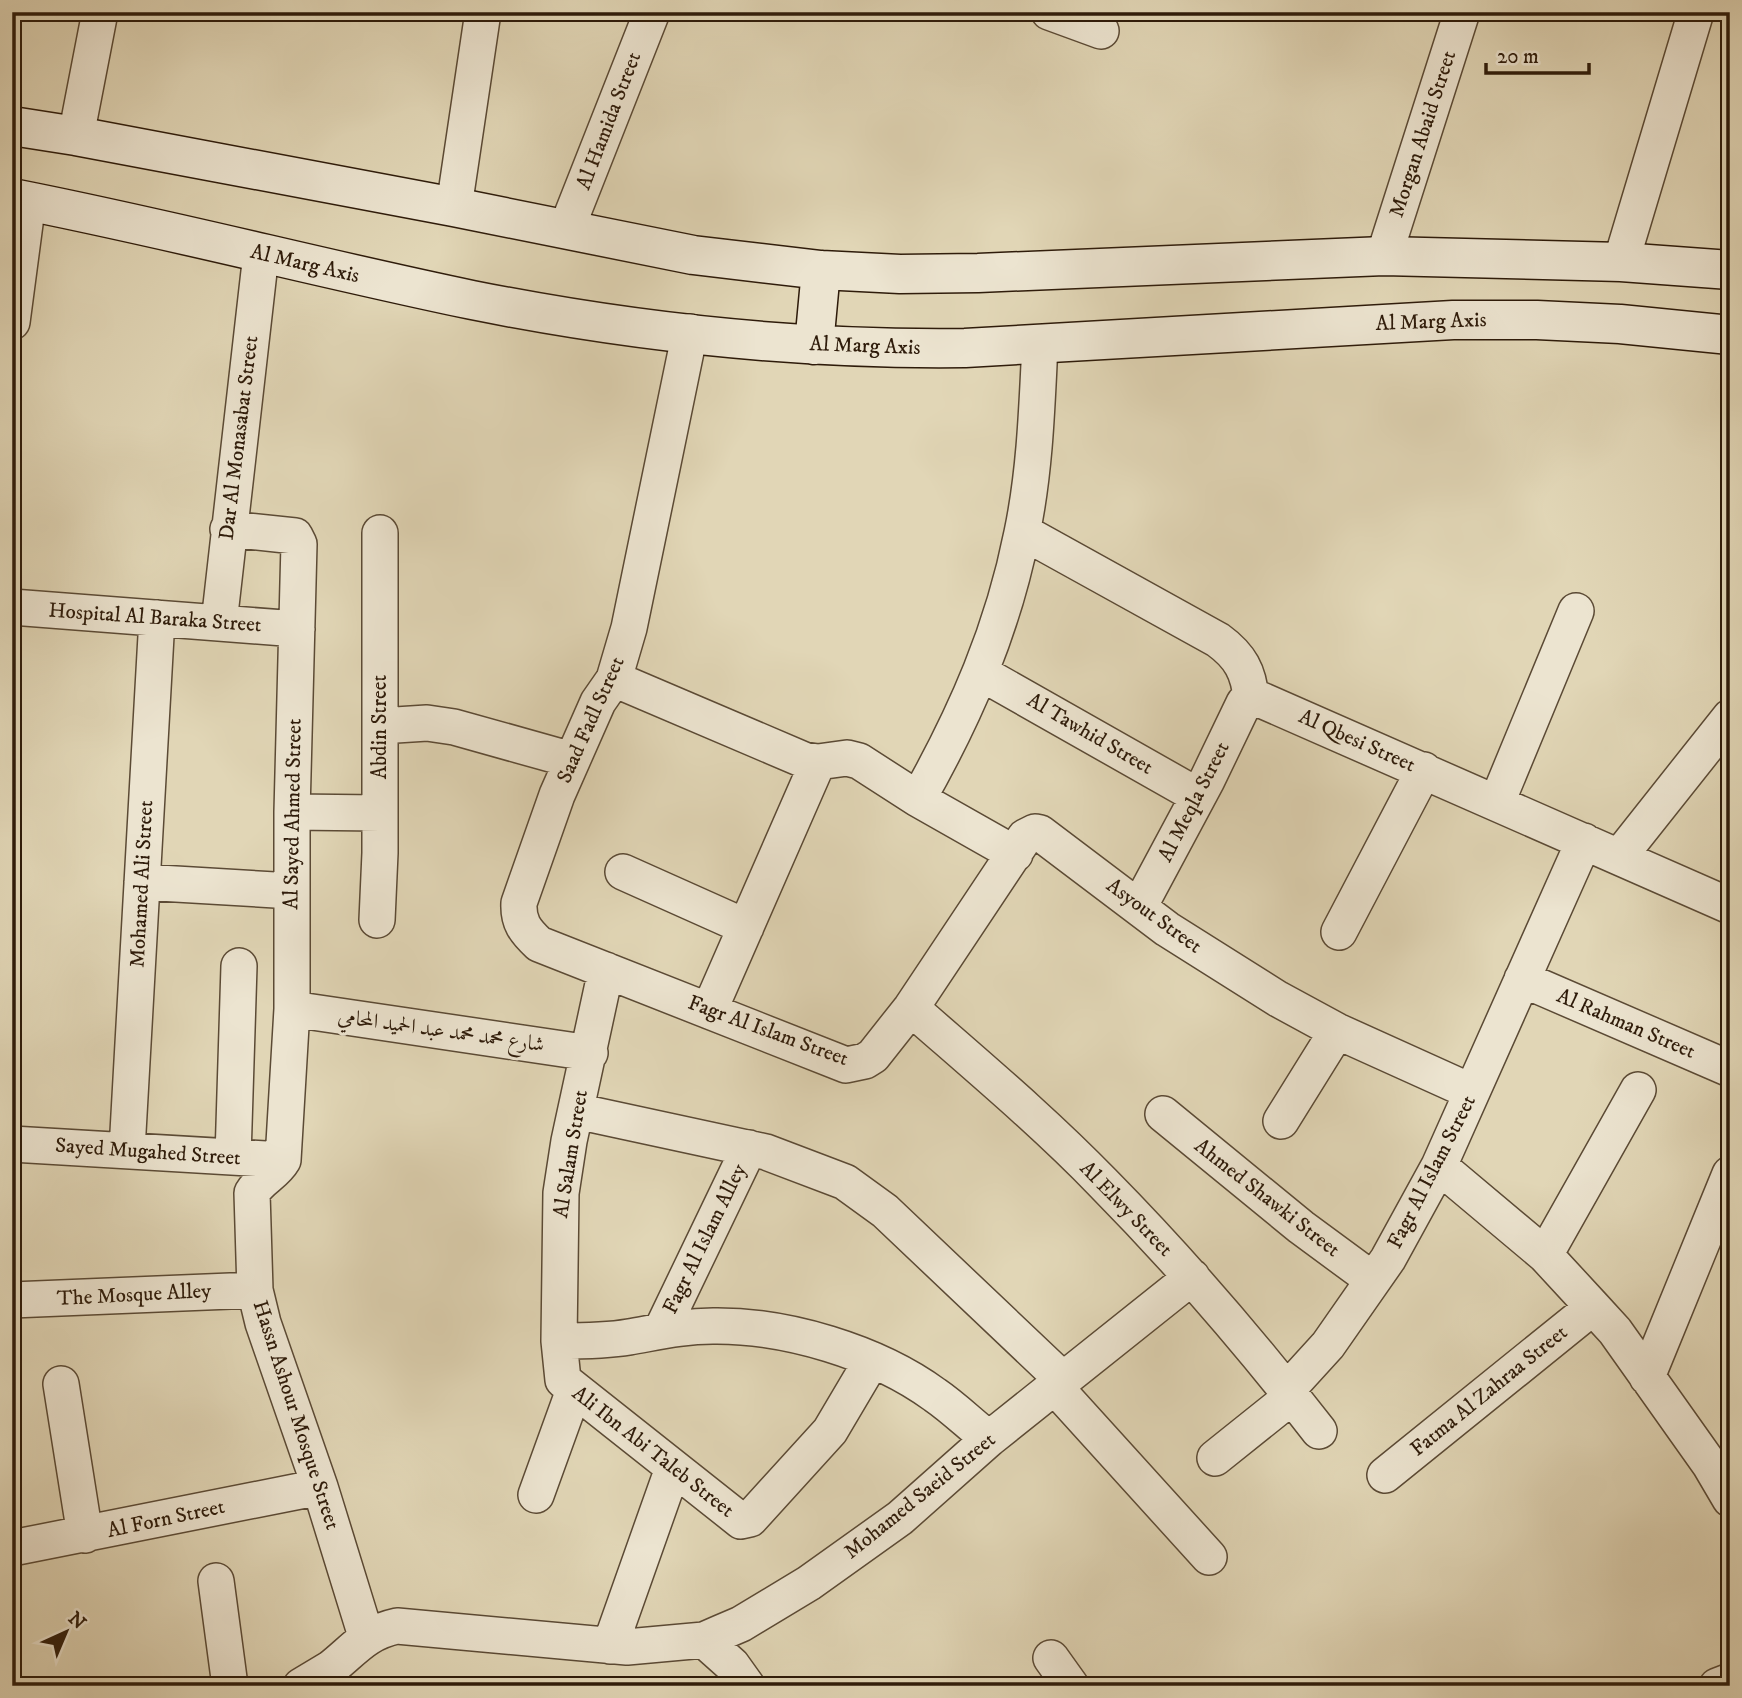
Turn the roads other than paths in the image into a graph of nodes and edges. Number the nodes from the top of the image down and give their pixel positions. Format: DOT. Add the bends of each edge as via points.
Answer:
graph roads {
  1 [pos="100,12"];
  2 [pos="483,12"];
  3 [pos="652,12"];
  4 [pos="1049,12"];
  5 [pos="1462,12"];
  6 [pos="1696,12"];
  7 [pos="1101,32"];
  8 [pos="12,126"];
  9 [pos="76,136"];
  10 [pos="20,200"];
  11 [pos="454,207"];
  12 [pos="566,230"];
  13 [pos="261,254"];
  14 [pos="1384,256"];
  15 [pos="1621,262"];
  16 [pos="821,270"];
  17 [pos="1730,270"];
  18 [pos="12,322"];
  19 [pos="690,332"];
  20 [pos="1730,335"];
  21 [pos="1041,343"];
  22 [pos="814,345"];
  23 [pos="228,528"];
  24 [pos="380,533"];
  25 [pos="1023,533"];
  26 [pos="12,607"];
  27 [pos="1576,611"];
  28 [pos="157,618"];
  29 [pos="219,623"];
  30 [pos="297,629"];
  31 [pos="981,673"];
  32 [pos="614,679"];
  33 [pos="1251,698"];
  34 [pos="1730,717"];
  35 [pos="380,726"];
  36 [pos="572,760"];
  37 [pos="818,762"];
  38 [pos="1424,770"];
  39 [pos="1198,796"];
  40 [pos="918,799"];
  41 [pos="1496,802"];
  42 [pos="292,812"];
  43 [pos="380,813"];
  44 [pos="1584,841"];
  45 [pos="1015,854"];
  46 [pos="1619,857"];
  47 [pos="624,872"];
  48 [pos="142,882"];
  49 [pos="292,891"];
  50 [pos="1730,906"];
  51 [pos="1139,907"];
  52 [pos="377,920"];
  53 [pos="746,927"];
  54 [pos="1339,932"];
  55 [pos="239,966"];
  56 [pos="606,970"];
  57 [pos="1522,979"];
  58 [pos="911,1008"];
  59 [pos="292,1009"];
  60 [pos="709,1011"];
  61 [pos="1337,1031"];
  62 [pos="590,1053"];
  63 [pos="1730,1069"];
  64 [pos="1638,1090"];
  65 [pos="1472,1092"];
  66 [pos="576,1111"];
  67 [pos="1163,1114"];
  68 [pos="1281,1121"];
  69 [pos="12,1144"];
  70 [pos="748,1149"];
  71 [pos="127,1150"];
  72 [pos="233,1157"];
  73 [pos="284,1160"];
  74 [pos="1439,1166"];
  75 [pos="1730,1174"];
  76 [pos="1545,1255"];
  77 [pos="1192,1277"];
  78 [pos="1373,1280"];
  79 [pos="255,1290"];
  80 [pos="12,1300"];
  81 [pos="1594,1307"];
  82 [pos="662,1329"];
  83 [pos="559,1341"];
  84 [pos="872,1360"];
  85 [pos="1647,1377"];
  86 [pos="1058,1383"];
  87 [pos="61,1384"];
  88 [pos="574,1390"];
  89 [pos="1287,1390"];
  90 [pos="1319,1431"];
  91 [pos="989,1439"];
  92 [pos="1215,1458"];
  93 [pos="1720,1459"];
  94 [pos="673,1468"];
  95 [pos="1385,1475"];
  96 [pos="320,1486"];
  97 [pos="536,1495"];
  98 [pos="1730,1499"];
  99 [pos="85,1535"];
  100 [pos="12,1548"];
  101 [pos="1209,1557"];
  102 [pos="216,1581"];
  103 [pos="366,1636"];
  104 [pos="704,1640"];
  105 [pos="610,1646"];
  106 [pos="321,1680"];
  107 [pos="1730,1681"];
  108 [pos="230,1686"];
  109 [pos="747,1686"];
  110 [pos="1717,1686"];
  1 -- 9 [label="street"];
  2 -- 11 [label="street"];
  3 -- 12 [label="street, Al Hamida Street"];
  4 -- 7 [label="street"];
  5 -- 14 [label="street, Morgan Abaid Street"];
  6 -- 15 [label="street"];
  8 -- 9 [label="main road"];
  9 -- 11 [label="main road"];
  10 -- 13 [label="main road, Al Marg Axis"];
  10 -- 18 [label="street"];
  11 -- 12 [label="main road"];
  12 -- 16 [label="main road" via="693,255"];
  13 -- 19 [label="main road, Al Marg Axis" via="475,300"];
  13 -- 23 [label="street, Dar Al Monasabat Street"];
  14 -- 15 [label="main road"];
  14 -- 16 [label="main road" via="978,273"];
  15 -- 17 [label="main road"];
  16 -- 22 [label="main road"];
  19 -- 22 [label="main road, Al Marg Axis"];
  19 -- 32 [label="street, Saad Fadl Street" via="629,628"];
  20 -- 21 [label="main road, Al Marg Axis" via="1620,324 1453,320"];
  21 -- 22 [label="main road, Al Marg Axis" via="890,349"];
  21 -- 25 [label="street"];
  23 -- 29 [label="street, Dar Al Monasabat Street"];
  23 -- 30 [label="street, Al Sayed Ahmed Street" via="298,539"];
  24 -- 35 [label="street, Abdin Street"];
  25 -- 31 [label="street"];
  25 -- 33 [label="street" via="1232,650 1250,681"];
  26 -- 28 [label="street, Hospital Al Baraka Street"];
  27 -- 41 [label="street"];
  28 -- 29 [label="street, Hospital Al Baraka Street"];
  28 -- 48 [label="street, Mohamed Ali Street"];
  29 -- 30 [label="street, Hospital Al Baraka Street"];
  30 -- 42 [label="street, Al Sayed Ahmed Street"];
  31 -- 39 [label="street, Al Tawhid Street"];
  31 -- 40 [label="street"];
  32 -- 36 [label="street, Saad Fadl Street" via="598,702"];
  32 -- 37 [label="street"];
  33 -- 38 [label="street, Al Qbesi Street"];
  33 -- 39 [label="street, Al Meqla Street" via="1244,703"];
  34 -- 46 [label="street"];
  35 -- 36 [label="street" via="427,723 454,727"];
  35 -- 43 [label="street, Abdin Street"];
  36 -- 56 [label="street, Saad Fadl Street" via="519,902 519,918 539,944"];
  37 -- 40 [label="street" via="859,761"];
  37 -- 53 [label="street"];
  38 -- 41 [label="street, Al Qbesi Street"];
  38 -- 54 [label="street"];
  39 -- 51 [label="street, Al Meqla Street"];
  40 -- 45 [label="street"];
  41 -- 44 [label="street, Al Qbesi Street"];
  42 -- 43 [label="street"];
  42 -- 49 [label="street, Al Sayed Ahmed Street"];
  43 -- 52 [label="street, Abdin Street"];
  44 -- 46 [label="street, Al Qbesi Street"];
  44 -- 57 [label="street, Fagr Al Islam Street"];
  45 -- 51 [label="street, Asyout Street" via="1025,837 1040,833"];
  45 -- 58 [label="street, Asyout Street"];
  46 -- 50 [label="street, Al Qbesi Street"];
  47 -- 53 [label="street"];
  48 -- 49 [label="street"];
  48 -- 71 [label="street, Mohamed Ali Street"];
  49 -- 59 [label="street, Al Sayed Ahmed Street"];
  51 -- 61 [label="street, Asyout Street" via="1278,999"];
  53 -- 60 [label="street"];
  55 -- 72 [label="street"];
  56 -- 60 [label="street, Fagr Al Islam Street"];
  56 -- 62 [label="street, Al Salam Street"];
  57 -- 63 [label="street, Al Rahman Street"];
  57 -- 65 [label="street, Fagr Al Islam Street"];
  58 -- 60 [label="street, Fagr Al Islam Street" via="873,1056 846,1065"];
  58 -- 77 [label="street, Al Elwy Street" via="1103,1182"];
  59 -- 62 [label="street, شارع محمد محمد عبد الحميد المحامي"];
  59 -- 73 [label="street, Al Sayed Ahmed Street"];
  61 -- 65 [label="street, Asyout Street"];
  61 -- 68 [label="street"];
  62 -- 66 [label="street, Al Salam Street"];
  64 -- 76 [label="street"];
  65 -- 74 [label="street, Fagr Al Islam Street"];
  66 -- 70 [label="street"];
  66 -- 83 [label="street, Al Salam Street" via="561,1193"];
  67 -- 78 [label="street, Ahmed Shawki Street"];
  69 -- 71 [label="street, Sayed Mugahed Street"];
  70 -- 82 [label="street, Fagr Al Islam Alley"];
  70 -- 86 [label="street" via="845,1182 875,1204"];
  71 -- 72 [label="street, Sayed Mugahed Street"];
  72 -- 73 [label="street, Sayed Mugahed Street"];
  73 -- 79 [label="street, Hassn Ashour Mosque Street" via="252,1194"];
  74 -- 76 [label="street"];
  74 -- 78 [label="street, Fagr Al Islam Street"];
  75 -- 85 [label="street"];
  76 -- 81 [label="street"];
  77 -- 86 [label="street, Mohamed Saeid Street"];
  77 -- 89 [label="street, Al Elwy Street"];
  78 -- 89 [label="street, Fagr Al Islam Street" via="1328,1345"];
  79 -- 80 [label="street, The Mosque Alley"];
  79 -- 96 [label="street, Hassn Ashour Mosque Street"];
  81 -- 85 [label="street"];
  81 -- 95 [label="street, Fatma Al Zahraa Street"];
  82 -- 83 [label="street" via="594,1341"];
  82 -- 84 [label="street" via="769,1330 821,1341"];
  83 -- 88 [label="street, Ali Ibn Abi Taleb Street" via="563,1380"];
  84 -- 91 [label="street" via="934,1394"];
  84 -- 94 [label="street, Ali Ibn Abi Taleb Street" via="830,1431 750,1519 741,1521"];
  85 -- 93 [label="street"];
  86 -- 91 [label="street, Mohamed Saeid Street"];
  86 -- 101 [label="street"];
  87 -- 99 [label="street"];
  88 -- 94 [label="street, Ali Ibn Abi Taleb Street"];
  88 -- 97 [label="street"];
  89 -- 90 [label="street, Al Elwy Street"];
  89 -- 92 [label="street, Fagr Al Islam Street" via="1280,1406"];
  91 -- 104 [label="street, Mohamed Saeid Street" via="855,1552 741,1624"];
  93 -- 98 [label="street"];
  94 -- 105 [label="street"];
  96 -- 99 [label="street, Al Forn Street"];
  96 -- 103 [label="street, Hassn Ashour Mosque Street"];
  99 -- 100 [label="street, Al Forn Street"];
  102 -- 108 [label="street"];
  103 -- 105 [label="street, Mohamed Saeid Street" via="397,1626"];
  103 -- 106 [label="street"];
  104 -- 105 [label="street, Mohamed Saeid Street"];
  104 -- 109 [label="street"];
  107 -- 110 [label="street"];
}
